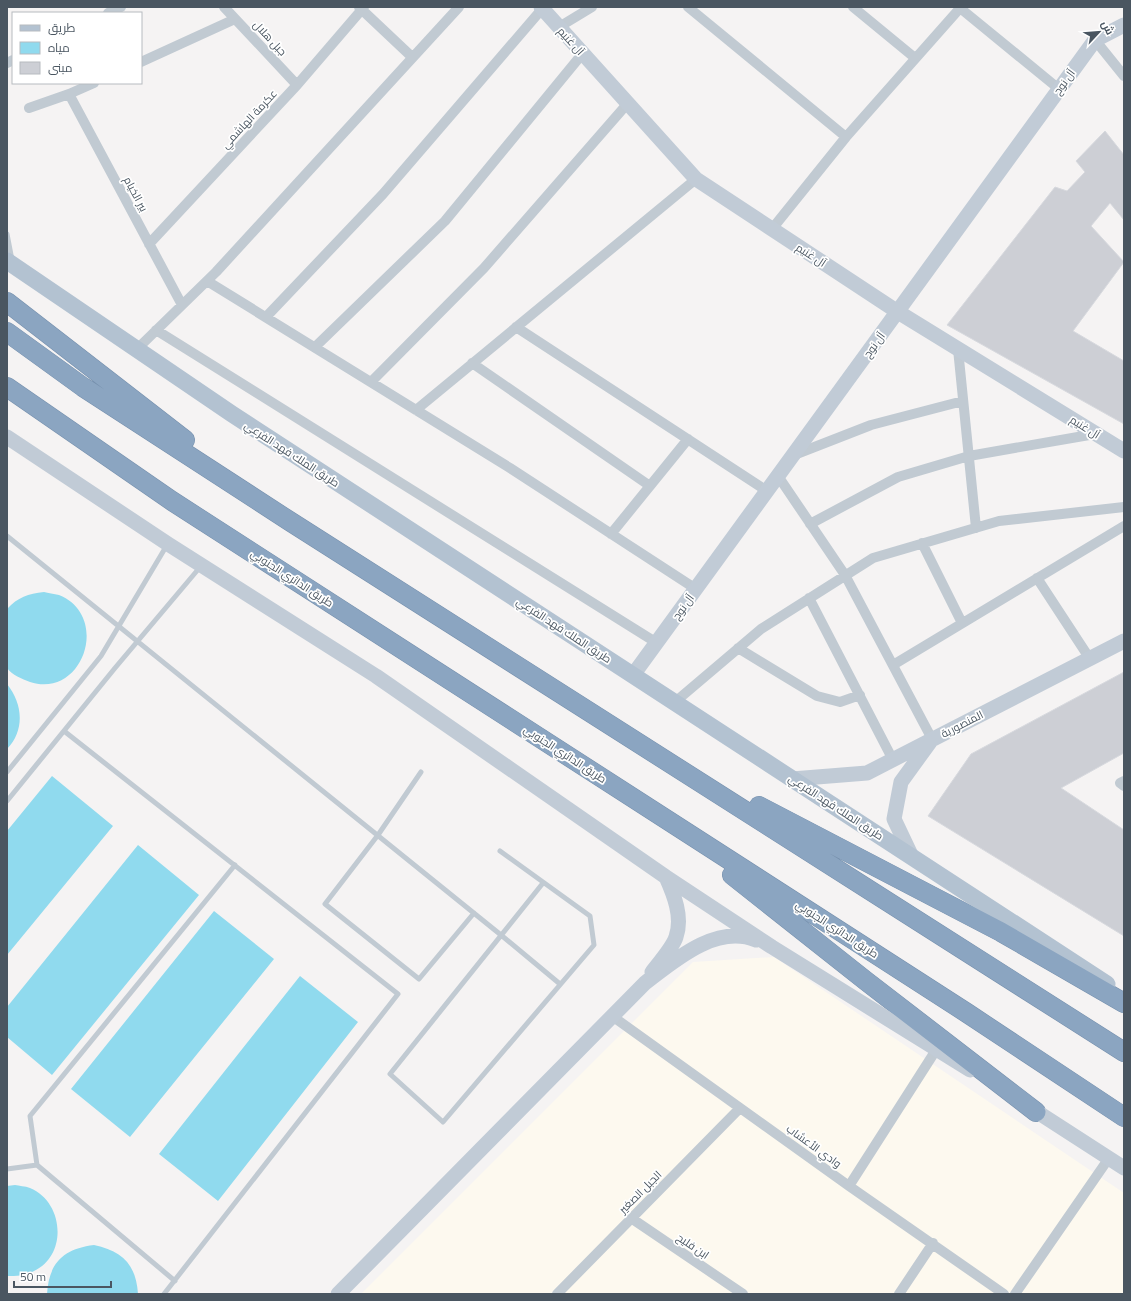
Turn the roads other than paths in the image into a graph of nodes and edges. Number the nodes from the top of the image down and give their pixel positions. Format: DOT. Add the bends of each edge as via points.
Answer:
graph roads {
  1 [pos="121,7"];
  2 [pos="224,7"];
  3 [pos="459,7"];
  4 [pos="592,7"];
  5 [pos="688,7"];
  6 [pos="853,7"];
  7 [pos="362,8"];
  8 [pos="542,8"];
  9 [pos="960,8"];
  10 [pos="110,12"];
  11 [pos="235,19"];
  12 [pos="1124,25"];
  13 [pos="559,27"];
  14 [pos="1095,40"];
  15 [pos="583,53"];
  16 [pos="412,57"];
  17 [pos="915,58"];
  18 [pos="142,62"];
  19 [pos="1124,76"];
  20 [pos="92,84"];
  21 [pos="297,84"];
  22 [pos="1059,89"];
  23 [pos="69,94"];
  24 [pos="628,103"];
  25 [pos="29,108"];
  26 [pos="846,137"];
  27 [pos="696,178"];
  28 [pos="772,229"];
  29 [pos="7,234"];
  30 [pos="149,244"];
  31 [pos="10,264"];
  32 [pos="207,281"];
  33 [pos="7,302"];
  34 [pos="182,305"];
  35 [pos="898,312"];
  36 [pos="266,317"];
  37 [pos="516,326"];
  38 [pos="156,330"];
  39 [pos="7,332"];
  40 [pos="315,347"];
  41 [pos="958,349"];
  42 [pos="136,350"];
  43 [pos="472,363"];
  44 [pos="371,382"];
  45 [pos="7,387"];
  46 [pos="7,397"];
  47 [pos="963,401"];
  48 [pos="416,410"];
  49 [pos="1095,434"];
  50 [pos="7,437"];
  51 [pos="688,439"];
  52 [pos="1124,451"];
  53 [pos="103,453"];
  54 [pos="793,456"];
  55 [pos="969,456"];
  56 [pos="778,476"];
  57 [pos="650,486"];
  58 [pos="767,491"];
  59 [pos="1124,507"];
  60 [pos="291,522"];
  61 [pos="810,524"];
  62 [pos="1124,526"];
  63 [pos="976,528"];
  64 [pos="611,534"];
  65 [pos="7,536"];
  66 [pos="922,543"];
  67 [pos="168,544"];
  68 [pos="201,566"];
  69 [pos="845,575"];
  70 [pos="1037,578"];
  71 [pos="696,589"];
  72 [pos="809,598"];
  73 [pos="962,624"];
  74 [pos="118,626"];
  75 [pos="138,641"];
  76 [pos="1124,641"];
  77 [pos="657,643"];
  78 [pos="738,648"];
  79 [pos="1090,659"];
  80 [pos="893,665"];
  81 [pos="633,675"];
  82 [pos="860,696"];
  83 [pos="674,702"];
  84 [pos="64,731"];
  85 [pos="932,740"];
  86 [pos="666,759"];
  87 [pos="893,760"];
  88 [pos="7,772"];
  89 [pos="421,772"];
  90 [pos="605,779"];
  91 [pos="792,779"];
  92 [pos="1124,781"];
  93 [pos="1124,786"];
  94 [pos="7,801"];
  95 [pos="378,835"];
  96 [pos="500,851"];
  97 [pos="912,857"];
  98 [pos="235,865"];
  99 [pos="666,877"];
  100 [pos="543,883"];
  101 [pos="474,913"];
  102 [pos="501,934"];
  103 [pos="772,947"];
  104 [pos="645,983"];
  105 [pos="560,984"];
  106 [pos="1124,995"];
  107 [pos="1124,1003"];
  108 [pos="612,1016"];
  109 [pos="936,1050"];
  110 [pos="1124,1052"];
  111 [pos="740,1108"];
  112 [pos="1036,1112"];
  113 [pos="1124,1118"];
  114 [pos="1109,1158"];
  115 [pos="37,1165"];
  116 [pos="1124,1168"];
  117 [pos="7,1169"];
  118 [pos="849,1186"];
  119 [pos="631,1218"];
  120 [pos="933,1243"];
  121 [pos="175,1281"];
  122 [pos="164,1294"];
  123 [pos="338,1294"];
  124 [pos="558,1294"];
  125 [pos="742,1294"];
  126 [pos="899,1294"];
  127 [pos="1004,1294"];
  128 [pos="1015,1294"];
  1 -- 10 [label="street"];
  2 -- 11 [label="street, جبل هلال"];
  3 -- 16 [label="street"];
  4 -- 13 [label="street"];
  5 -- 26 [label="street"];
  6 -- 17 [label="street"];
  7 -- 16 [label="street"];
  7 -- 21 [label="street, عكرمة الهاشمي"];
  8 -- 13 [label="street, آل غنيم"];
  8 -- 36 [label="street" via="383,194"];
  9 -- 17 [label="street"];
  9 -- 22 [label="street"];
  11 -- 18 [label="street"];
  11 -- 21 [label="street, جبل هلال"];
  12 -- 14 [label="street, آل نوح"];
  13 -- 15 [label="street, آل غنيم"];
  14 -- 19 [label="street"];
  14 -- 22 [label="street, آل نوح"];
  15 -- 24 [label="street, آل غنيم"];
  15 -- 40 [label="street" via="445,221"];
  16 -- 32 [label="street"];
  17 -- 26 [label="street"];
  20 -- 23 [label="street"];
  21 -- 30 [label="street, عكرمة الهاشمي"];
  22 -- 35 [label="street, آل نوح"];
  23 -- 25 [label="street"];
  23 -- 30 [label="street, بير الخيام"];
  24 -- 27 [label="street, آل غنيم"];
  24 -- 44 [label="street" via="484,268"];
  26 -- 28 [label="street"];
  27 -- 28 [label="street, آل غنيم"];
  27 -- 37 [label="street"];
  28 -- 35 [label="street, آل غنيم"];
  29 -- 31 [label="lane"];
  30 -- 34 [label="street, بير الخيام"];
  31 -- 42 [label="main road, طريق الملك فهد الفرعي"];
  32 -- 34 [label="street"];
  32 -- 36 [label="street"];
  33 -- 60 [label="highway"];
  34 -- 38 [label="street"];
  35 -- 41 [label="street, آل غنيم"];
  35 -- 54 [label="street, آل نوح"];
  36 -- 40 [label="street"];
  37 -- 43 [label="street"];
  37 -- 51 [label="street"];
  38 -- 42 [label="street"];
  38 -- 77 [label="street"];
  39 -- 60 [label="highway" via="83,387"];
  40 -- 44 [label="street"];
  41 -- 47 [label="street"];
  41 -- 49 [label="street, آل غنيم"];
  42 -- 81 [label="main road, طريق الملك فهد الفرعي"];
  43 -- 48 [label="street"];
  43 -- 57 [label="street"];
  44 -- 48 [label="street"];
  45 -- 53 [label="highway, طريق الدائري الجنوبي"];
  46 -- 53 [label="highway"];
  47 -- 54 [label="street" via="871,425"];
  47 -- 55 [label="street"];
  48 -- 64 [label="street"];
  49 -- 52 [label="street, آل غنيم"];
  49 -- 55 [label="street"];
  50 -- 67 [label="street"];
  51 -- 57 [label="street"];
  51 -- 58 [label="street"];
  53 -- 90 [label="highway, طريق الدائري الجنوبي" via="172,501"];
  54 -- 56 [label="street, آل نوح"];
  55 -- 61 [label="street" via="898,477"];
  55 -- 63 [label="street"];
  56 -- 58 [label="street, آل نوح"];
  56 -- 61 [label="street"];
  57 -- 64 [label="street"];
  58 -- 71 [label="street, آل نوح"];
  59 -- 63 [label="street" via="999,521"];
  60 -- 86 [label="highway"];
  61 -- 69 [label="street"];
  62 -- 70 [label="street"];
  63 -- 66 [label="street"];
  64 -- 71 [label="street"];
  65 -- 74 [label="lane"];
  66 -- 69 [label="street" via="873,558"];
  66 -- 73 [label="street"];
  67 -- 68 [label="street"];
  67 -- 74 [label="lane"];
  68 -- 75 [label="lane"];
  68 -- 99 [label="street" via="376,676"];
  69 -- 72 [label="street"];
  69 -- 80 [label="street"];
  70 -- 73 [label="street"];
  70 -- 79 [label="street"];
  71 -- 77 [label="street, آل نوح"];
  72 -- 78 [label="street" via="761,629"];
  72 -- 82 [label="street"];
  73 -- 80 [label="street"];
  74 -- 75 [label="lane"];
  74 -- 88 [label="lane" via="101,656"];
  75 -- 84 [label="lane"];
  75 -- 95 [label="lane"];
  76 -- 79 [label="street, المنصورية"];
  77 -- 81 [label="street, آل نوح"];
  78 -- 82 [label="street" via="817,696 840,702"];
  78 -- 83 [label="street"];
  79 -- 85 [label="street, المنصورية"];
  80 -- 85 [label="street"];
  81 -- 83 [label="main road, طريق الملك فهد الفرعي"];
  82 -- 87 [label="street"];
  83 -- 91 [label="main road, طريق الملك فهد الفرعي"];
  84 -- 94 [label="lane"];
  84 -- 98 [label="lane"];
  85 -- 87 [label="street, المنصورية"];
  85 -- 97 [label="street" via="901,782 894,819"];
  86 -- 107 [label="highway" via="994,928"];
  86 -- 110 [label="highway"];
  87 -- 91 [label="street, المنصورية" via="866,774"];
  89 -- 95 [label="lane"];
  90 -- 112 [label="highway" via="760,896"];
  90 -- 113 [label="highway, طريق الدائري الجنوبي" via="967,1013"];
  91 -- 97 [label="main road, طريق الملك فهد الفرعي"];
  92 -- 93 [label="street" via="1120,783"];
  95 -- 101 [label="lane"];
  95 -- 101 [label="lane" via="325,904 419,979"];
  96 -- 100 [label="lane"];
  97 -- 106 [label="main road, طريق الملك فهد الفرعي"];
  98 -- 115 [label="lane" via="30,1116"];
  98 -- 121 [label="lane" via="398,994"];
  99 -- 103 [label="street"];
  99 -- 104 [label="street" via="674,896 678,916 676,937"];
  100 -- 102 [label="lane"];
  100 -- 105 [label="lane" via="590,916 594,945"];
  101 -- 102 [label="lane"];
  102 -- 105 [label="lane"];
  102 -- 105 [label="lane" via="390,1074 443,1122"];
  103 -- 104 [label="street" via="743,935 706,943 687,951"];
  103 -- 109 [label="street"];
  104 -- 108 [label="street"];
  108 -- 111 [label="street, وادي الأعشاب"];
  108 -- 123 [label="street"];
  109 -- 112 [label="street"];
  109 -- 118 [label="street"];
  111 -- 118 [label="street, وادي الأعشاب"];
  111 -- 119 [label="street, الجبل الصغير"];
  112 -- 114 [label="street"];
  114 -- 116 [label="street"];
  114 -- 128 [label="street"];
  115 -- 117 [label="lane"];
  115 -- 121 [label="lane"];
  118 -- 120 [label="street, وادي الأعشاب"];
  119 -- 124 [label="street, الجبل الصغير"];
  119 -- 125 [label="street, ابن فليح"];
  120 -- 126 [label="street"];
  120 -- 127 [label="street, وادي الأعشاب"];
  121 -- 122 [label="lane"];
}
